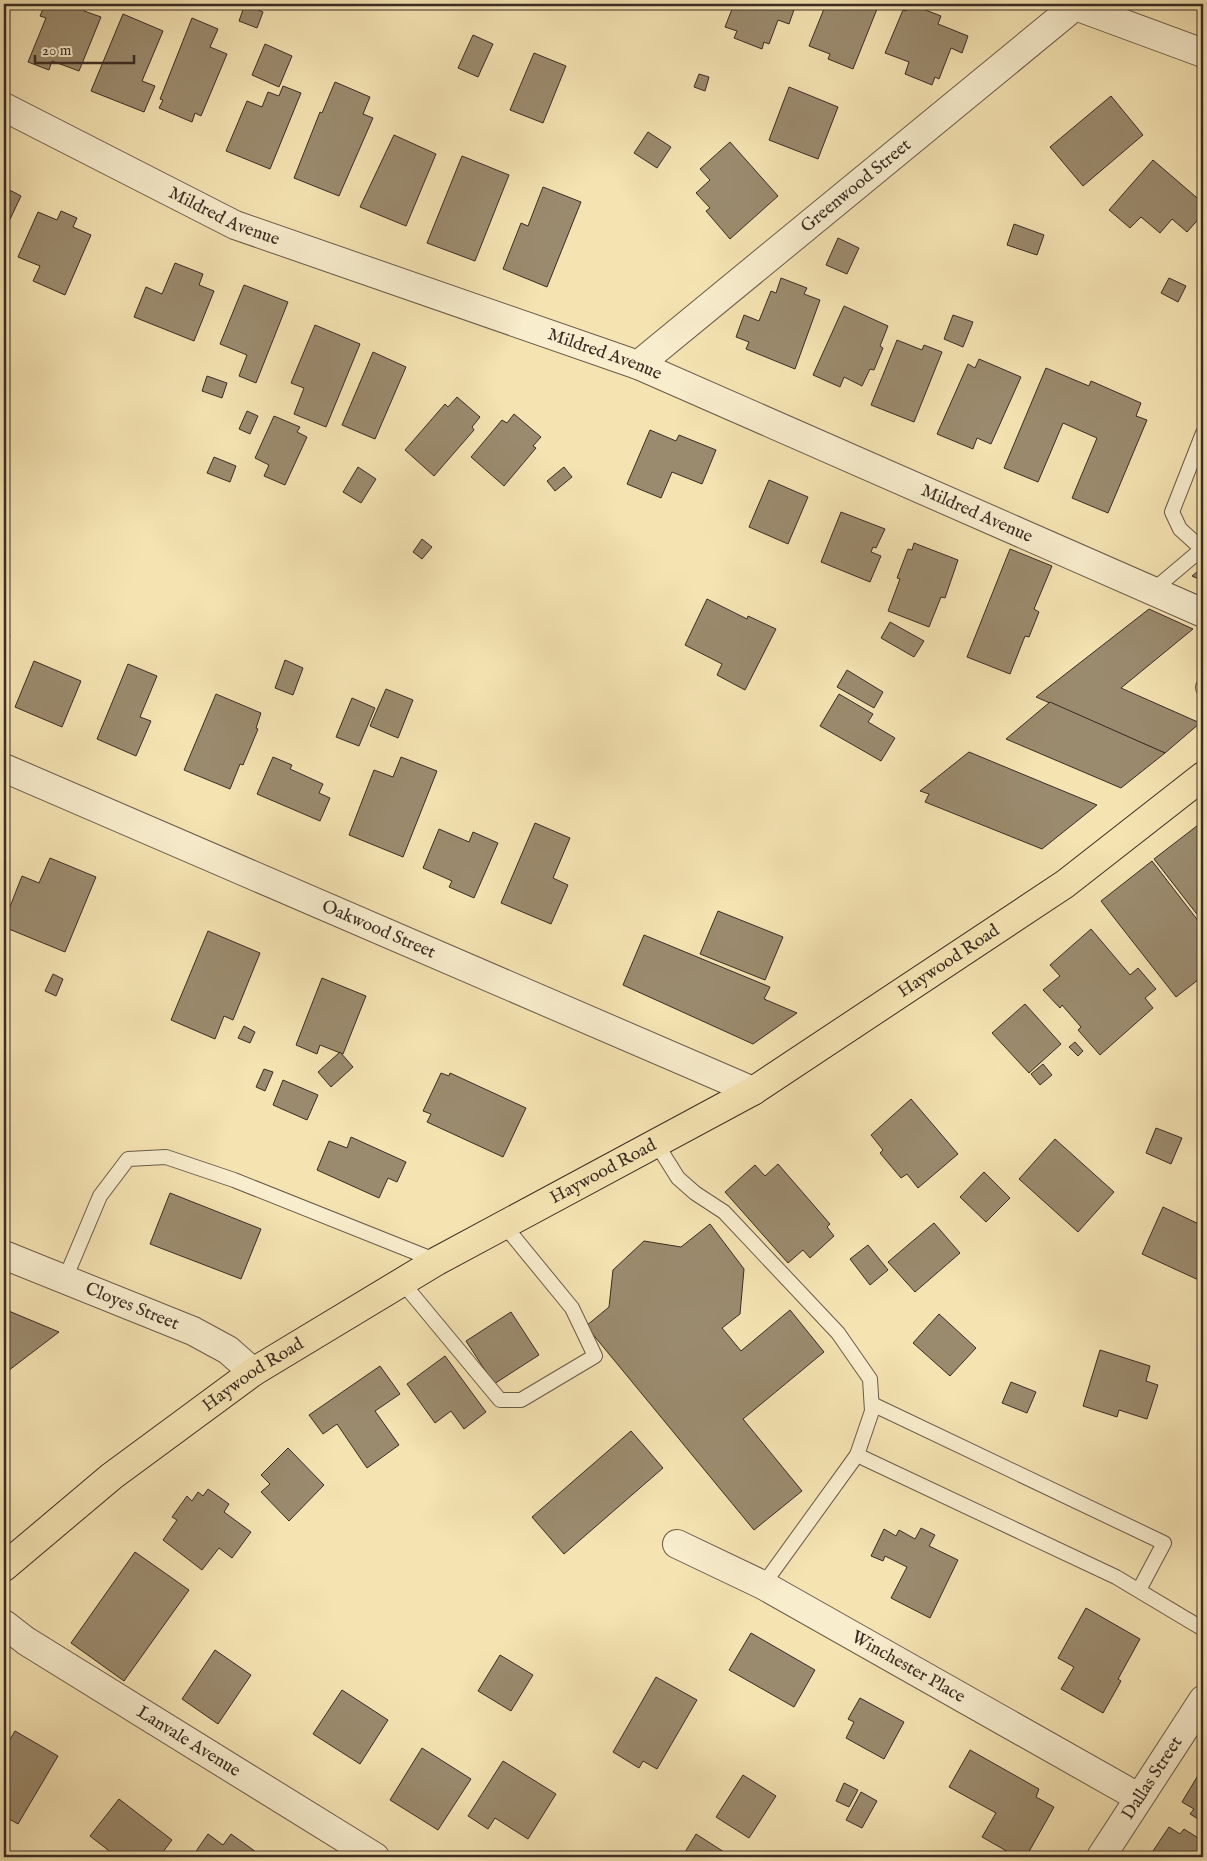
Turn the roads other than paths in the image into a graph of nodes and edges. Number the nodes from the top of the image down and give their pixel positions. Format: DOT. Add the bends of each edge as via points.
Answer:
graph roads {
  1 [pos="1072,5"];
  2 [pos="1203,53"];
  3 [pos="4,107"];
  4 [pos="638,365"];
  5 [pos="1203,433"];
  6 [pos="1202,548"];
  7 [pos="1152,591"];
  8 [pos="1203,613"];
  9 [pos="4,768"];
  10 [pos="1203,776"];
  11 [pos="753,1091"];
  12 [pos="656,1144"];
  13 [pos="504,1226"];
  14 [pos="4,1255"];
  15 [pos="438,1261"];
  16 [pos="65,1279"];
  17 [pos="402,1282"];
  18 [pos="253,1372"];
  19 [pos="872,1404"];
  20 [pos="857,1455"];
  21 [pos="677,1544"];
  22 [pos="4,1567"];
  23 [pos="763,1585"];
  24 [pos="1139,1590"];
  25 [pos="4,1624"];
  26 [pos="1203,1629"];
  27 [pos="1203,1700"];
  28 [pos="1138,1797"];
  29 [pos="375,1857"];
  30 [pos="1101,1857"];
  1 -- 2 [label="street"];
  1 -- 4 [label="street, Greenwood Street"];
  3 -- 4 [label="street, Mildred Avenue" via="235,225"];
  4 -- 7 [label="street, Mildred Avenue"];
  5 -- 6 [label="lane" via="1172,512 1180,529"];
  6 -- 7 [label="lane"];
  7 -- 8 [label="street, Mildred Avenue"];
  9 -- 11 [label="street, Oakwood Street"];
  10 -- 11 [label="main road, Haywood Road" via="1066,884"];
  11 -- 12 [label="main road, Haywood Road"];
  12 -- 13 [label="main road, Haywood Road"];
  12 -- 19 [label="lane" via="678,1178 724,1212 838,1333 870,1379"];
  13 -- 15 [label="main road, Haywood Road"];
  13 -- 17 [label="lane" via="572,1308 595,1356 521,1400 500,1400"];
  14 -- 16 [label="street, Cloyes Street"];
  15 -- 16 [label="lane" via="234,1180 166,1157 128,1159 100,1196"];
  15 -- 17 [label="main road, Haywood Road"];
  16 -- 18 [label="street, Cloyes Street" via="193,1331 228,1350"];
  17 -- 18 [label="main road, Haywood Road"];
  18 -- 22 [label="main road, Haywood Road" via="112,1476"];
  19 -- 20 [label="lane"];
  19 -- 24 [label="lane" via="1164,1543"];
  20 -- 23 [label="lane"];
  20 -- 24 [label="lane"];
  21 -- 23 [label="street, Winchester Place"];
  23 -- 28 [label="street, Winchester Place"];
  24 -- 26 [label="lane"];
  25 -- 29 [label="street, Lanvale Avenue" via="26,1641"];
  27 -- 28 [label="street, Dallas Street"];
  28 -- 30 [label="street, Dallas Street"];
}
